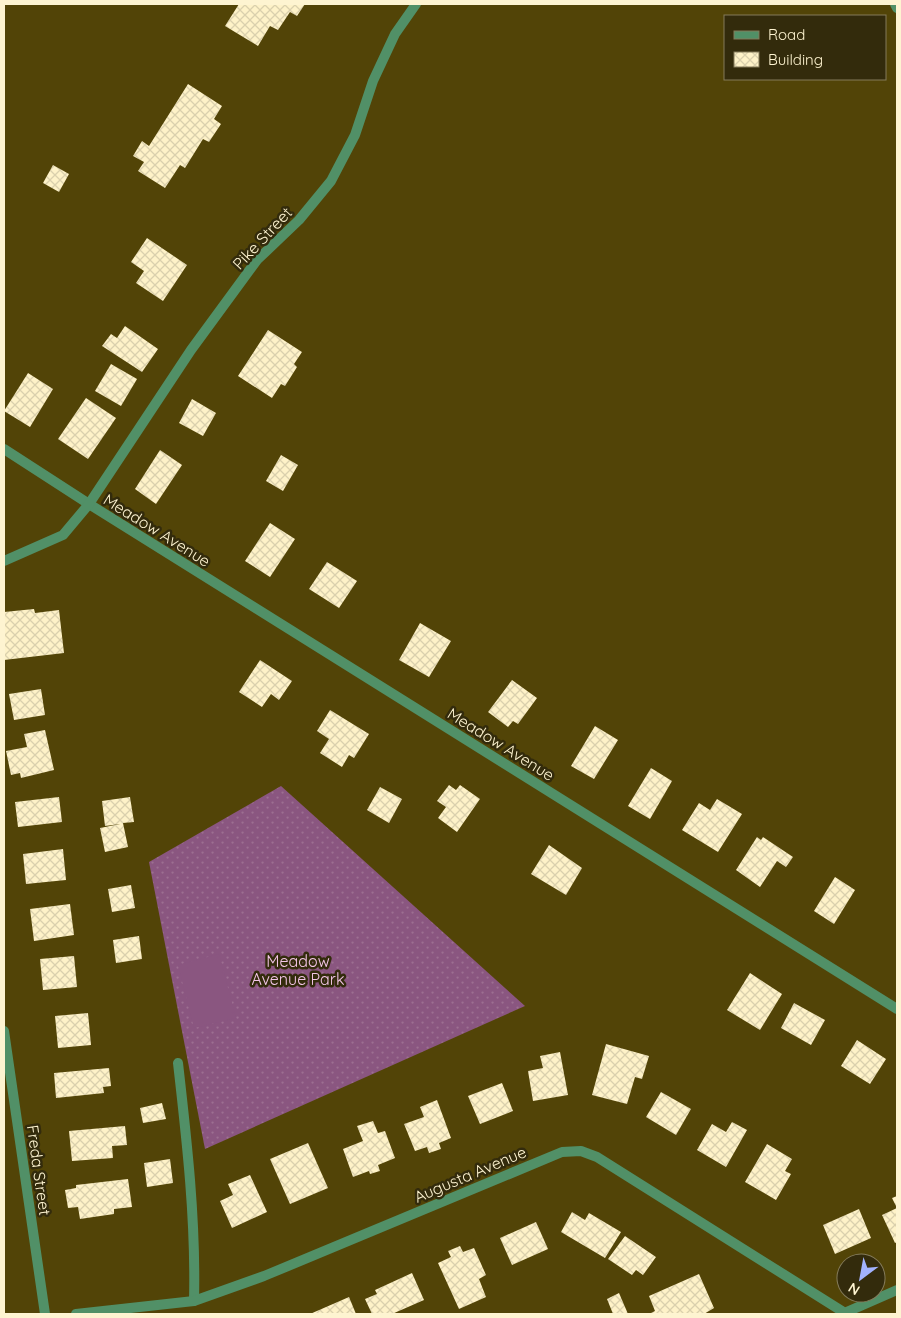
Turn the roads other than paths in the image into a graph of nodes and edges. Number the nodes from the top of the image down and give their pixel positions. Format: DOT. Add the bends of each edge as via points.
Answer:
graph roads {
  1 [pos="416,4"];
  2 [pos="895,4"];
  3 [pos="897,8"];
  4 [pos="4,449"];
  5 [pos="89,504"];
  6 [pos="4,561"];
  7 [pos="897,1009"];
  8 [pos="4,1031"];
  9 [pos="178,1063"];
  10 [pos="897,1290"];
  11 [pos="194,1301"];
  12 [pos="45,1314"];
  13 [pos="76,1314"];
  14 [pos="844,1314"];
  1 -- 5 [label="street, Pike Street" via="395,34 373,81 355,134 331,181 299,220 252,267 191,350"];
  2 -- 3 [label="street"];
  4 -- 5 [label="street, Meadow Avenue"];
  5 -- 6 [label="street, Meadow Avenue" via="63,535"];
  5 -- 7 [label="street, Meadow Avenue"];
  8 -- 12 [label="street, Freda Street"];
  9 -- 11 [label="street" via="189,1149"];
  10 -- 14 [label="street"];
  11 -- 13 [label="street, Augusta Avenue"];
  11 -- 14 [label="street, Augusta Avenue" via="264,1276 562,1152 581,1151 597,1157"];
}
